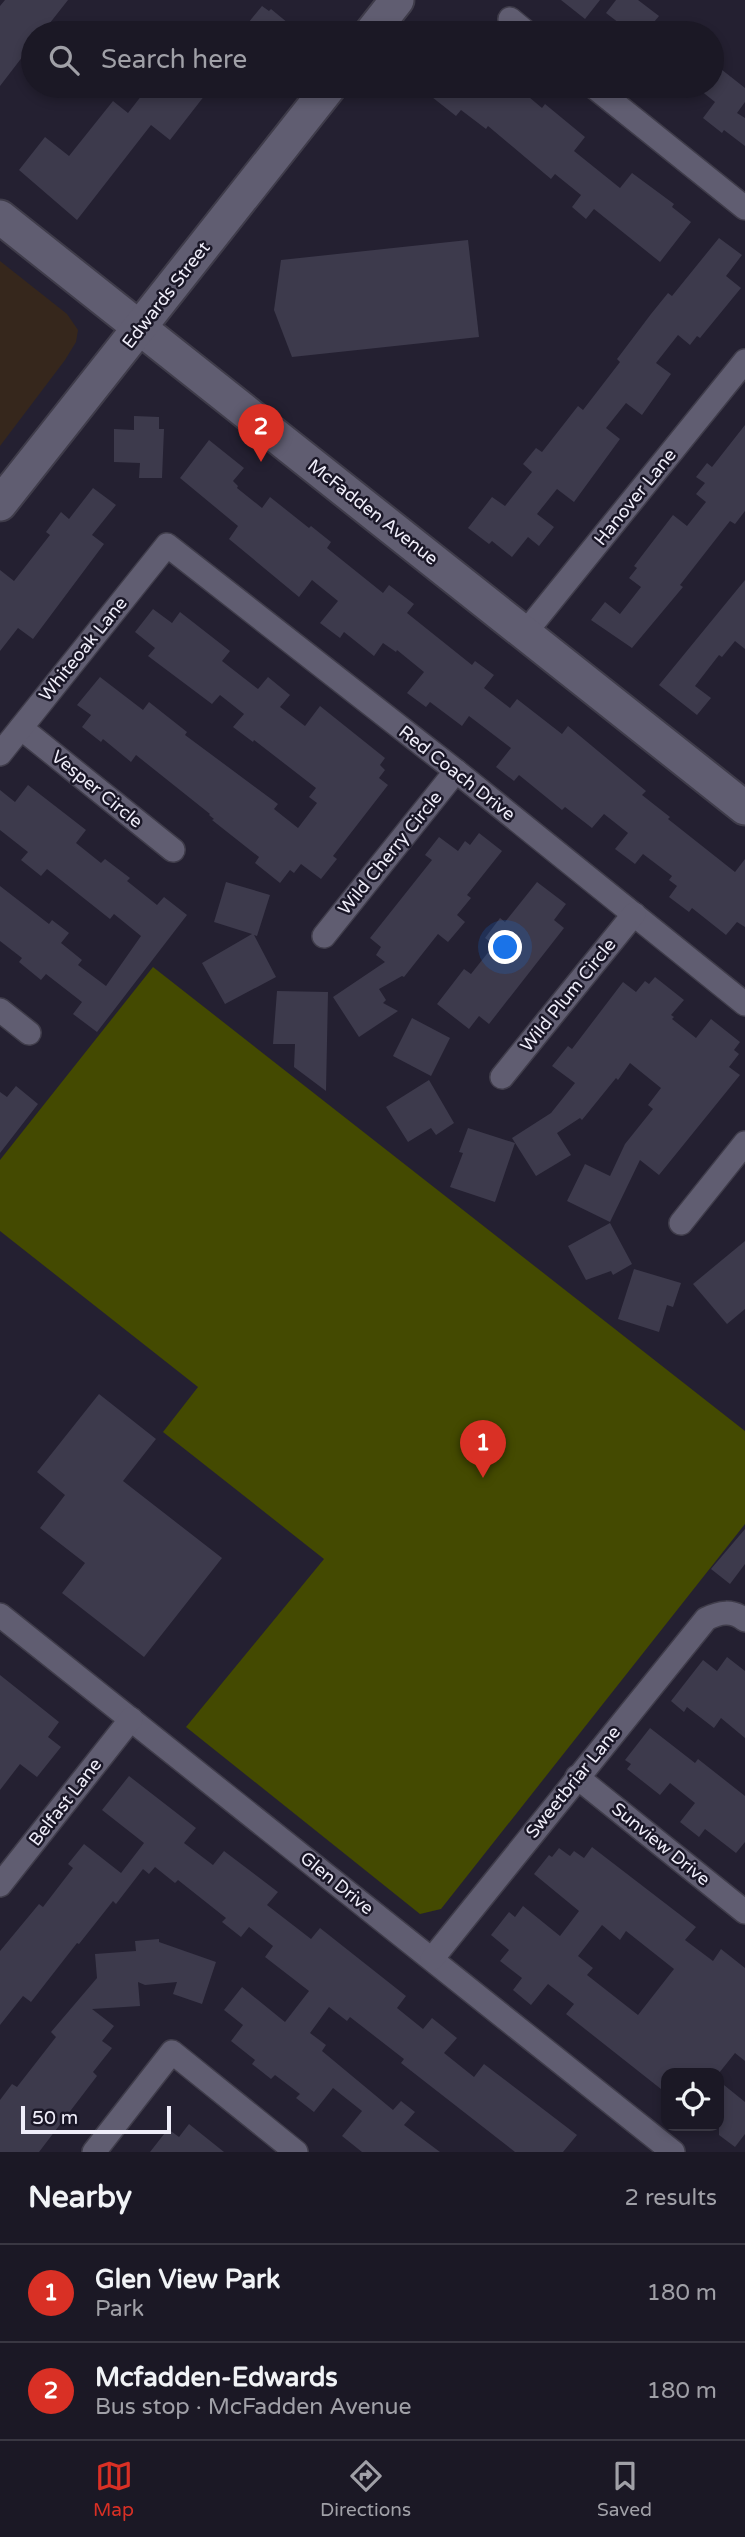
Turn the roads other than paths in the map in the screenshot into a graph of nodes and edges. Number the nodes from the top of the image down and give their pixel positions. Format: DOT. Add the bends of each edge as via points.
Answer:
graph roads {
  1 [pos="397,0"];
  2 [pos="380,21"];
  3 [pos="321,98"];
  4 [pos="608,98"];
  5 [pos="745,208"];
  6 [pos="0,217"];
  7 [pos="141,328"];
  8 [pos="745,361"];
  9 [pos="0,504"];
  10 [pos="167,545"];
  11 [pos="525,633"];
  12 [pos="21,728"];
  13 [pos="0,754"];
  14 [pos="456,771"];
  15 [pos="745,808"];
  16 [pos="173,850"];
  17 [pos="634,914"];
  18 [pos="324,936"];
  19 [pos="745,1004"];
  20 [pos="0,1010"];
  21 [pos="29,1033"];
  22 [pos="502,1077"];
  23 [pos="745,1143"];
  24 [pos="681,1223"];
  25 [pos="0,1615"];
  26 [pos="745,1620"];
  27 [pos="131,1719"];
  28 [pos="576,1777"];
  29 [pos="0,1885"];
  30 [pos="745,1912"];
  31 [pos="432,1959"];
  32 [pos="94,2152"];
  33 [pos="296,2152"];
  34 [pos="673,2152"];
  1 -- 2 [label="street"];
  3 -- 7 [label="street, Edwards Street"];
  4 -- 5 [label="street"];
  6 -- 7 [label="street, McFadden Avenue"];
  7 -- 9 [label="street, Edwards Street"];
  7 -- 11 [label="street, McFadden Avenue"];
  8 -- 11 [label="street, Hanover Lane"];
  10 -- 12 [label="street, Whiteoak Lane"];
  10 -- 14 [label="street, Red Coach Drive"];
  11 -- 15 [label="street, McFadden Avenue"];
  12 -- 13 [label="street, Whiteoak Lane"];
  12 -- 16 [label="street, Vesper Circle"];
  14 -- 17 [label="street, Red Coach Drive"];
  14 -- 18 [label="street, Wild Cherry Circle"];
  17 -- 19 [label="street, Red Coach Drive"];
  17 -- 22 [label="street, Wild Plum Circle"];
  20 -- 21 [label="street"];
  23 -- 24 [label="street"];
  25 -- 27 [label="street, Glen Drive"];
  26 -- 28 [label="street, Sweetbriar Lane" via="720,1611 706,1619"];
  27 -- 29 [label="street, Belfast Lane"];
  27 -- 31 [label="street, Glen Drive"];
  28 -- 30 [label="street, Sunview Drive"];
  28 -- 31 [label="street, Sweetbriar Lane"];
  31 -- 34 [label="street, Glen Drive"];
  32 -- 33 [label="street" via="172,2052"];
}
